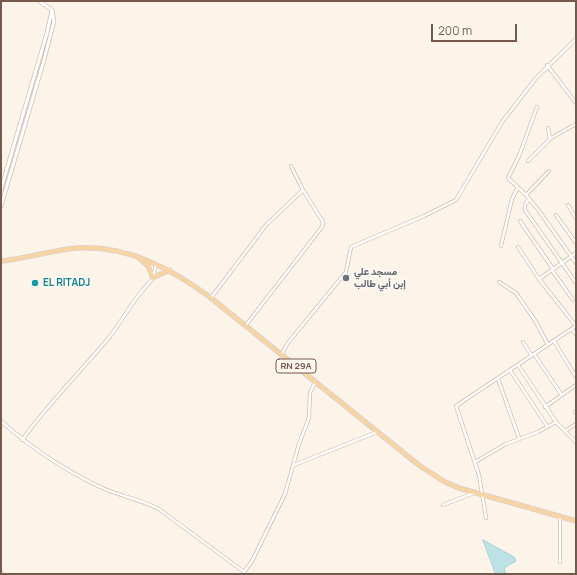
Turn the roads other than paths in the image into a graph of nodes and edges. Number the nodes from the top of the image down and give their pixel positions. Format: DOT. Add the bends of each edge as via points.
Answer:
graph roads {
  1 [pos="39,1"];
  2 [pos="52,10"];
  3 [pos="576,39"];
  4 [pos="547,65"];
  5 [pos="576,103"];
  6 [pos="537,107"];
  7 [pos="576,124"];
  8 [pos="548,128"];
  9 [pos="551,138"];
  10 [pos="528,161"];
  11 [pos="291,166"];
  12 [pos="549,171"];
  13 [pos="518,186"];
  14 [pos="1,189"];
  15 [pos="303,190"];
  16 [pos="526,195"];
  17 [pos="529,199"];
  18 [pos="568,205"];
  19 [pos="1,206"];
  20 [pos="556,215"];
  21 [pos="576,218"];
  22 [pos="520,221"];
  23 [pos="576,243"];
  24 [pos="502,246"];
  25 [pos="518,247"];
  26 [pos="576,253"];
  27 [pos="571,256"];
  28 [pos="138,257"];
  29 [pos="1,262"];
  30 [pos="156,263"];
  31 [pos="562,263"];
  32 [pos="576,263"];
  33 [pos="164,267"];
  34 [pos="170,270"];
  35 [pos="552,270"];
  36 [pos="153,278"];
  37 [pos="539,279"];
  38 [pos="499,282"];
  39 [pos="576,283"];
  40 [pos="211,298"];
  41 [pos="573,300"];
  42 [pos="246,325"];
  43 [pos="572,329"];
  44 [pos="576,335"];
  45 [pos="554,341"];
  46 [pos="522,342"];
  47 [pos="548,345"];
  48 [pos="282,354"];
  49 [pos="533,355"];
  50 [pos="518,365"];
  51 [pos="510,370"];
  52 [pos="576,377"];
  53 [pos="498,379"];
  54 [pos="315,382"];
  55 [pos="576,385"];
  56 [pos="561,394"];
  57 [pos="545,407"];
  58 [pos="1,421"];
  59 [pos="556,422"];
  60 [pos="576,424"];
  61 [pos="547,426"];
  62 [pos="378,431"];
  63 [pos="565,432"];
  64 [pos="519,438"];
  65 [pos="22,440"];
  66 [pos="576,442"];
  67 [pos="475,462"];
  68 [pos="294,465"];
  69 [pos="474,493"];
  70 [pos="484,496"];
  71 [pos="443,506"];
  72 [pos="560,516"];
  73 [pos="486,518"];
  74 [pos="576,521"];
  75 [pos="560,562"];
  1 -- 2 [label="street"];
  2 -- 14 [label="street"];
  2 -- 19 [label="street" via="54,21 44,60"];
  3 -- 4 [label="street"];
  4 -- 5 [label="street"];
  4 -- 48 [label="street" via="502,122 456,200 351,247 346,272 292,337"];
  6 -- 13 [label="street" via="509,176"];
  7 -- 9 [label="street"];
  8 -- 9 [label="street"];
  9 -- 10 [label="street"];
  11 -- 15 [label="street"];
  12 -- 16 [label="street"];
  13 -- 16 [label="street"];
  13 -- 24 [label="street" via="512,199"];
  15 -- 40 [label="street" via="266,225"];
  15 -- 42 [label="street" via="323,222 322,226"];
  16 -- 17 [label="street"];
  17 -- 27 [label="street"];
  17 -- 31 [label="street" via="525,210"];
  18 -- 21 [label="street"];
  20 -- 23 [label="street"];
  22 -- 35 [label="street"];
  25 -- 37 [label="street"];
  26 -- 27 [label="street"];
  27 -- 31 [label="street"];
  27 -- 32 [label="street"];
  28 -- 29 [label="main road, RN 29A" via="101,249 77,248"];
  28 -- 30 [label="main road, RN 29A"];
  28 -- 36 [label="main road" via="148,266"];
  30 -- 33 [label="main road, RN 29A"];
  30 -- 36 [label="street"];
  31 -- 35 [label="street"];
  31 -- 39 [label="street"];
  33 -- 34 [label="main road, RN 29A"];
  33 -- 36 [label="street"];
  34 -- 36 [label="main road"];
  34 -- 40 [label="main road, RN 29A"];
  35 -- 37 [label="street"];
  35 -- 41 [label="street"];
  36 -- 65 [label="street" via="108,338 40,415"];
  37 -- 43 [label="street" via="576,326"];
  38 -- 47 [label="street" via="516,293"];
  40 -- 42 [label="main road, RN 29A"];
  42 -- 48 [label="main road, RN 29A"];
  43 -- 44 [label="street"];
  43 -- 45 [label="street"];
  45 -- 47 [label="street"];
  45 -- 52 [label="street"];
  46 -- 49 [label="street"];
  47 -- 49 [label="street"];
  48 -- 54 [label="main road, RN 29A"];
  49 -- 50 [label="street"];
  49 -- 56 [label="street"];
  50 -- 51 [label="street"];
  50 -- 57 [label="street"];
  51 -- 53 [label="street"];
  51 -- 61 [label="street"];
  53 -- 64 [label="street"];
  53 -- 67 [label="street" via="456,406"];
  54 -- 62 [label="main road, RN 29A"];
  54 -- 68 [label="street" via="310,393 309,418"];
  55 -- 56 [label="street"];
  56 -- 57 [label="street"];
  57 -- 59 [label="street"];
  58 -- 65 [label="street"];
  59 -- 61 [label="street"];
  59 -- 63 [label="street"];
  60 -- 63 [label="street"];
  61 -- 64 [label="street"];
  62 -- 68 [label="street"];
  62 -- 69 [label="main road, RN 29A" via="444,482"];
  63 -- 66 [label="street"];
  64 -- 67 [label="street"];
  65 -- 68 [label="street" via="99,487 159,509 244,572 285,494"];
  67 -- 70 [label="street"];
  69 -- 70 [label="main road, RN 29A"];
  69 -- 71 [label="street"];
  70 -- 72 [label="main road, RN 29A"];
  70 -- 73 [label="street"];
  72 -- 74 [label="main road, RN 29A"];
  72 -- 75 [label="street"];
}
